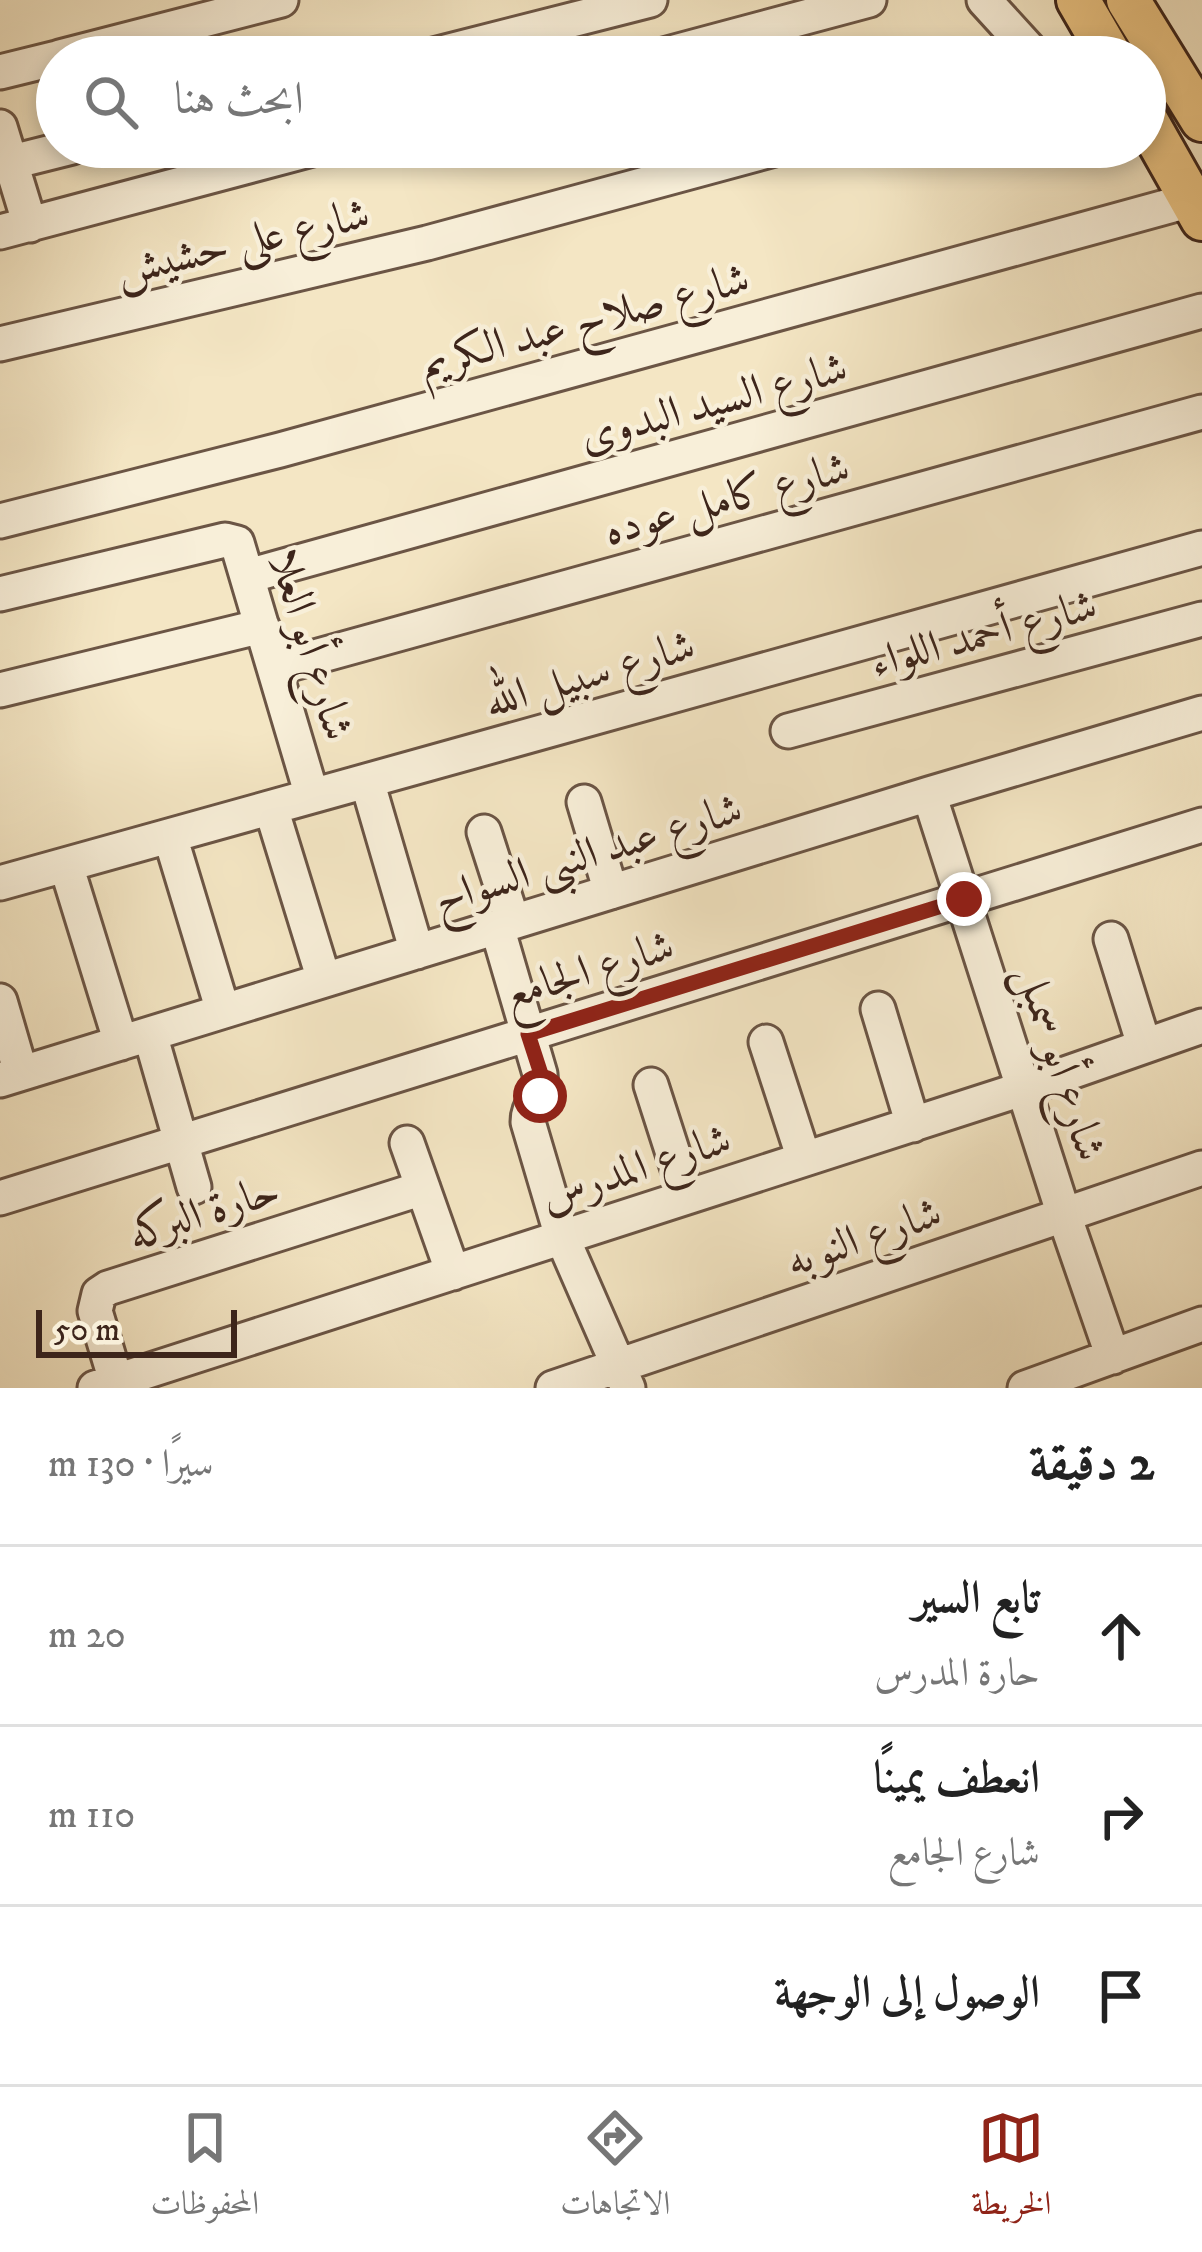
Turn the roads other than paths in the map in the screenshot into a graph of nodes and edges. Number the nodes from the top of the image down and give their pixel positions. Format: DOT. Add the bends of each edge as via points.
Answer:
graph roads {
  1 [pos="281,0"];
  2 [pos="650,0"];
  3 [pos="869,0"];
  4 [pos="985,0"];
  5 [pos="1078,0"];
  6 [pos="1128,0"];
  7 [pos="140,36"];
  8 [pos="509,36"];
  9 [pos="734,36"];
  10 [pos="1017,36"];
  11 [pos="1099,36"];
  12 [pos="1150,36"];
  13 [pos="1166,62"];
  14 [pos="36,63"];
  15 [pos="0,72"];
  16 [pos="1202,120"];
  17 [pos="0,127"];
  18 [pos="1166,155"];
  19 [pos="36,156"];
  20 [pos="5,164"];
  21 [pos="241,168"];
  22 [pos="704,168"];
  23 [pos="1197,209"];
  24 [pos="15,228"];
  25 [pos="1202,311"];
  26 [pos="0,344"];
  27 [pos="1202,412"];
  28 [pos="0,521"];
  29 [pos="1202,548"];
  30 [pos="248,576"];
  31 [pos="0,594"];
  32 [pos="1202,619"];
  33 [pos="262,626"];
  34 [pos="275,668"];
  35 [pos="0,690"];
  36 [pos="1202,713"];
  37 [pos="788,731"];
  38 [pos="367,781"];
  39 [pos="929,794"];
  40 [pos="312,796"];
  41 [pos="584,802"];
  42 [pos="271,808"];
  43 [pos="1202,825"];
  44 [pos="484,832"];
  45 [pos="170,836"];
  46 [pos="66,865"];
  47 [pos="0,883"];
  48 [pos="611,892"];
  49 [pos="964,899"];
  50 [pos="505,924"];
  51 [pos="1111,940"];
  52 [pos="417,952"];
  53 [pos="324,980"];
  54 [pos="0,1001"];
  55 [pos="878,1009"];
  56 [pos="223,1011"];
  57 [pos="1202,1026"];
  58 [pos="528,1034"];
  59 [pos="135,1038"];
  60 [pos="766,1042"];
  61 [pos="1144,1045"];
  62 [pos="11,1076"];
  63 [pos="651,1085"];
  64 [pos="1025,1088"];
  65 [pos="913,1125"];
  66 [pos="181,1142"];
  67 [pos="406,1143"];
  68 [pos="803,1160"];
  69 [pos="1202,1168"];
  70 [pos="194,1187"];
  71 [pos="423,1188"];
  72 [pos="687,1197"];
  73 [pos="0,1198"];
  74 [pos="1064,1215"];
  75 [pos="562,1237"];
  76 [pos="452,1273"];
  77 [pos="1202,1324"];
  78 [pos="1113,1357"];
  79 [pos="623,1377"];
  80 [pos="124,1383"];
  81 [pos="554,1388"];
  82 [pos="1025,1388"];
  1 -- 7 [label="street"];
  2 -- 8 [label="street"];
  3 -- 9 [label="street"];
  4 -- 10 [label="street"];
  5 -- 11 [label="main road"];
  6 -- 12 [label="main road"];
  13 -- 16 [label="main road"];
  14 -- 15 [label="street"];
  17 -- 20 [label="street"];
  18 -- 23 [label="main road"];
  19 -- 20 [label="street"];
  20 -- 24 [label="street"];
  21 -- 24 [label="street"];
  22 -- 26 [label="street, شارع على حشيش"];
  23 -- 28 [label="street, شارع صلاح عبد الكريم"];
  25 -- 30 [label="street, شارع السيد البدوى"];
  27 -- 34 [label="street, شارع كامل عوده"];
  29 -- 38 [label="street, شارع سبيل الله"];
  30 -- 31 [label="street, شارع أبو العلا" via="232,540"];
  30 -- 33 [label="street, شارع أبو العلا"];
  32 -- 37 [label="street, شارع أحمد اللواء"];
  33 -- 34 [label="street, شارع أبو العلا"];
  33 -- 35 [label="street"];
  34 -- 40 [label="street, شارع أبو العلا"];
  36 -- 39 [label="street, شارع عبد النبى السواح"];
  38 -- 40 [label="street, شارع سبيل الله"];
  38 -- 52 [label="street"];
  39 -- 48 [label="street, شارع عبد النبى السواح"];
  39 -- 49 [label="street, شارع أبو سمبل"];
  40 -- 42 [label="street, شارع سبيل الله"];
  41 -- 48 [label="street"];
  42 -- 45 [label="street, شارع سبيل الله"];
  42 -- 53 [label="street"];
  43 -- 49 [label="street, شارع الجامع"];
  44 -- 50 [label="street"];
  45 -- 46 [label="street, شارع سبيل الله"];
  45 -- 56 [label="street"];
  46 -- 47 [label="street, شارع سبيل الله"];
  46 -- 59 [label="street"];
  48 -- 50 [label="street, شارع عبد النبى السواح"];
  49 -- 58 [label="street, شارع الجامع"];
  49 -- 64 [label="street, شارع أبو سمبل"];
  50 -- 52 [label="street, شارع عبد النبى السواح"];
  50 -- 58 [label="street"];
  51 -- 61 [label="street"];
  52 -- 53 [label="street, شارع عبد النبى السواح"];
  53 -- 56 [label="street, شارع عبد النبى السواح"];
  54 -- 62 [label="street"];
  55 -- 65 [label="street"];
  56 -- 59 [label="street, شارع عبد النبى السواح"];
  57 -- 61 [label="street, شارع المدرس"];
  58 -- 66 [label="street, شارع الجامع"];
  58 -- 75 [label="street" via="542,1085 528,1122"];
  59 -- 62 [label="street, شارع عبد النبى السواح"];
  59 -- 66 [label="street"];
  60 -- 68 [label="street"];
  61 -- 64 [label="street, شارع المدرس"];
  63 -- 72 [label="street"];
  64 -- 65 [label="street, شارع المدرس"];
  64 -- 74 [label="street, شارع أبو سمبل"];
  65 -- 68 [label="street, شارع المدرس"];
  66 -- 70 [label="street"];
  66 -- 73 [label="street, شارع الجامع"];
  67 -- 71 [label="street"];
  68 -- 72 [label="street, شارع المدرس"];
  69 -- 74 [label="street, شارع النوبه"];
  71 -- 76 [label="street"];
  71 -- 80 [label="street, حارة البركه" via="108,1288 94,1310"];
  72 -- 75 [label="street, شارع المدرس"];
  74 -- 78 [label="street, شارع أبو سمبل"];
  74 -- 79 [label="street, شارع النوبه"];
  75 -- 76 [label="street, شارع المدرس"];
  75 -- 79 [label="street"];
  76 -- 80 [label="street, شارع المدرس"];
  77 -- 78 [label="street"];
  78 -- 82 [label="street"];
  79 -- 81 [label="street, شارع النوبه"];
}
